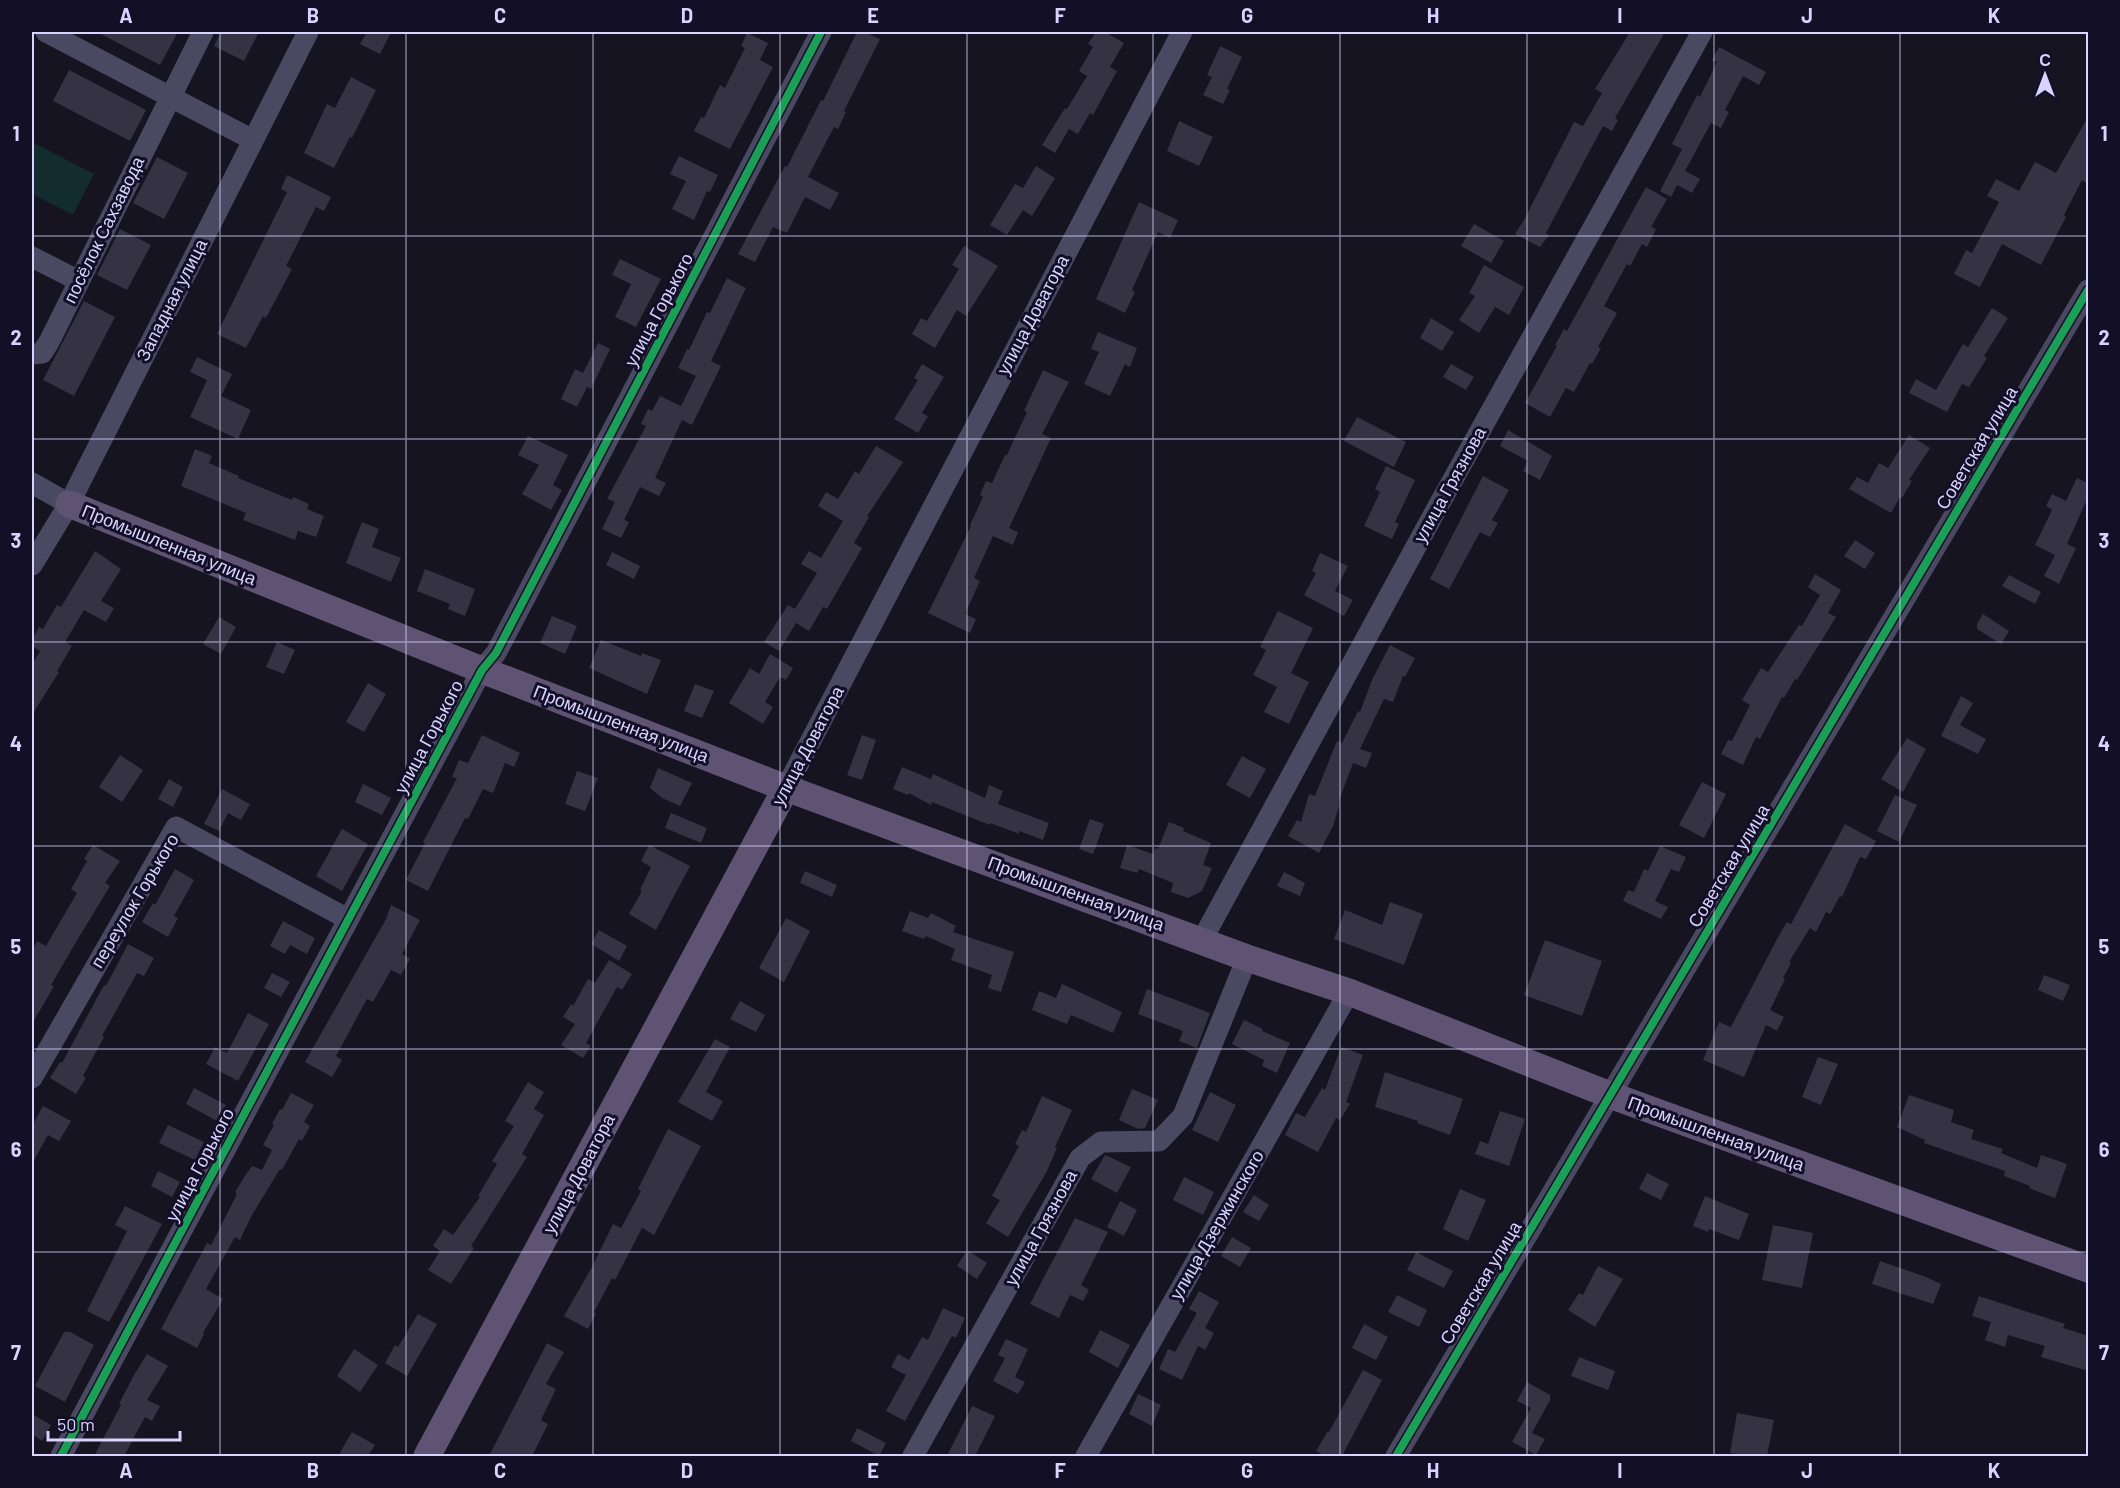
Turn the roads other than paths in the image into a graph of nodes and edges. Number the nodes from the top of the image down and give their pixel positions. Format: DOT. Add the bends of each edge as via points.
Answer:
graph roads {
  1 [pos="46,32"];
  2 [pos="203,32"];
  3 [pos="308,32"];
  4 [pos="821,32"];
  5 [pos="1182,32"];
  6 [pos="1702,32"];
  7 [pos="170,96"];
  8 [pos="253,140"];
  9 [pos="32,257"];
  10 [pos="79,281"];
  11 [pos="2088,290"];
  12 [pos="32,354"];
  13 [pos="32,483"];
  14 [pos="69,504"];
  15 [pos="32,565"];
  16 [pos="482,670"];
  17 [pos="786,788"];
  18 [pos="348,919"];
  19 [pos="1202,940"];
  20 [pos="1246,958"];
  21 [pos="1349,993"];
  22 [pos="32,1078"];
  23 [pos="1610,1095"];
  24 [pos="2088,1269"];
  25 [pos="62,1456"];
  26 [pos="428,1456"];
  27 [pos="913,1456"];
  28 [pos="1086,1456"];
  29 [pos="1396,1456"];
  1 -- 7 [label="street"];
  2 -- 7 [label="street, посёлок Сахзавода"];
  3 -- 8 [label="street, Западная улица"];
  4 -- 16 [label="street, улица Горького" via="496,653"];
  5 -- 17 [label="street, улица Доватора"];
  6 -- 19 [label="street, улица Грязнова"];
  7 -- 8 [label="street"];
  7 -- 10 [label="street, посёлок Сахзавода"];
  8 -- 14 [label="street, Западная улица"];
  9 -- 10 [label="street"];
  10 -- 12 [label="street, посёлок Сахзавода" via="42,353"];
  11 -- 23 [label="street, Советская улица"];
  13 -- 14 [label="street"];
  14 -- 15 [label="street, Западная улица"];
  14 -- 16 [label="main road, Промышленная улица"];
  16 -- 17 [label="main road, Промышленная улица"];
  16 -- 18 [label="street, улица Горького"];
  17 -- 19 [label="main road, Промышленная улица"];
  17 -- 26 [label="main road, улица Доватора"];
  18 -- 22 [label="street, переулок Горького" via="176,827"];
  18 -- 25 [label="street, улица Горького"];
  19 -- 20 [label="main road, Промышленная улица"];
  20 -- 21 [label="main road, Промышленная улица"];
  20 -- 27 [label="street, улица Грязнова" via="1183,1116 1159,1142 1101,1142 1080,1158"];
  21 -- 23 [label="main road, Промышленная улица"];
  21 -- 28 [label="street, улица Дзержинского"];
  23 -- 24 [label="main road, Промышленная улица"];
  23 -- 29 [label="street, Советская улица"];
}
